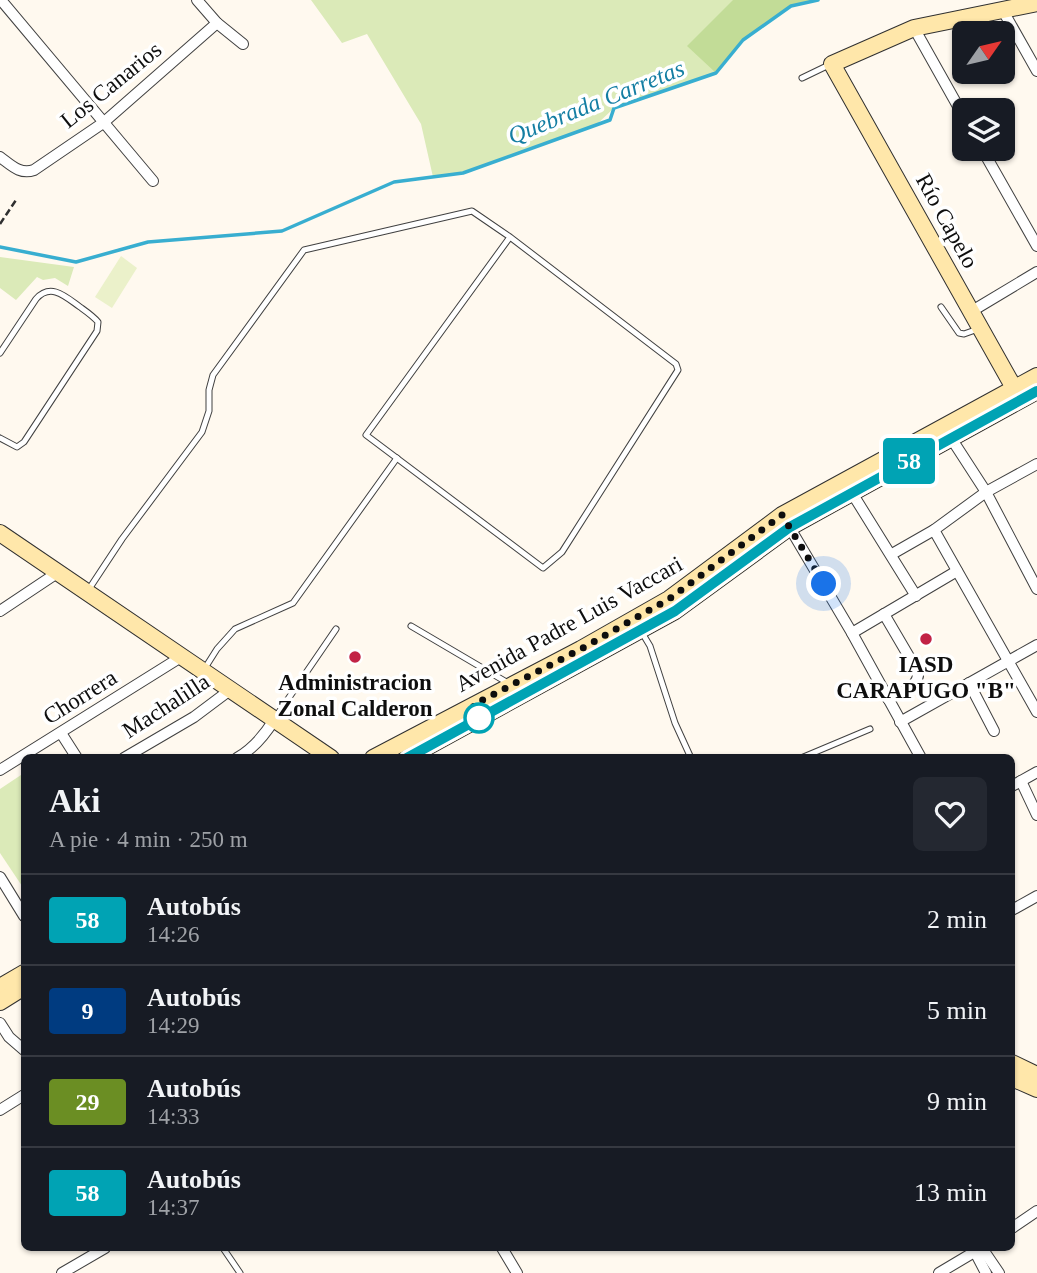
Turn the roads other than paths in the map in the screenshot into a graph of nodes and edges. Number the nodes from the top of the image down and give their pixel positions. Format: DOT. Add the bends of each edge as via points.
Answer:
graph roads {
  1 [pos="1,0"];
  2 [pos="197,0"];
  3 [pos="1037,3"];
  4 [pos="1002,9"];
  5 [pos="217,23"];
  6 [pos="914,27"];
  7 [pos="243,44"];
  8 [pos="832,64"];
  9 [pos="1037,71"];
  10 [pos="802,78"];
  11 [pos="953,98"];
  12 [pos="103,123"];
  13 [pos="0,157"];
  14 [pos="989,161"];
  15 [pos="153,181"];
  16 [pos="510,237"];
  17 [pos="1037,246"];
  18 [pos="1037,272"];
  19 [pos="941,307"];
  20 [pos="972,311"];
  21 [pos="981,328"];
  22 [pos="0,353"];
  23 [pos="1037,376"];
  24 [pos="1037,391"];
  25 [pos="1017,394"];
  26 [pos="0,438"];
  27 [pos="951,438"];
  28 [pos="397,458"];
  29 [pos="1037,465"];
  30 [pos="986,492"];
  31 [pos="852,493"];
  32 [pos="786,521"];
  33 [pos="934,530"];
  34 [pos="0,533"];
  35 [pos="892,554"];
  36 [pos="957,571"];
  37 [pos="57,573"];
  38 [pos="1037,589"];
  39 [pos="86,592"];
  40 [pos="916,596"];
  41 [pos="0,611"];
  42 [pos="884,614"];
  43 [pos="411,626"];
  44 [pos="336,629"];
  45 [pos="641,631"];
  46 [pos="852,633"];
  47 [pos="1037,645"];
  48 [pos="181,657"];
  49 [pos="1008,661"];
  50 [pos="203,672"];
  51 [pos="969,683"];
  52 [pos="512,686"];
  53 [pos="230,690"];
  54 [pos="888,699"];
  55 [pos="1037,712"];
  56 [pos="274,720"];
  57 [pos="900,722"];
  58 [pos="870,729"];
  59 [pos="994,731"];
  60 [pos="61,733"];
  61 [pos="428,751"];
  62 [pos="26,754"];
  63 [pos="74,754"];
  64 [pos="131,754"];
  65 [pos="243,754"];
  66 [pos="326,754"];
  67 [pos="381,754"];
  68 [pos="689,754"];
  69 [pos="811,754"];
  70 [pos="918,754"];
  71 [pos="21,757"];
  72 [pos="0,770"];
  73 [pos="1037,772"];
  74 [pos="1016,783"];
  75 [pos="1037,815"];
  76 [pos="0,877"];
  77 [pos="10,894"];
  78 [pos="1037,896"];
  79 [pos="0,901"];
  80 [pos="1015,908"];
  81 [pos="21,911"];
  82 [pos="21,975"];
  83 [pos="0,987"];
  84 [pos="21,988"];
  85 [pos="0,1002"];
  86 [pos="0,1023"];
  87 [pos="21,1047"];
  88 [pos="1015,1064"];
  89 [pos="1037,1075"];
  90 [pos="1015,1079"];
  91 [pos="1037,1089"];
  92 [pos="21,1097"];
  93 [pos="0,1110"];
  94 [pos="1037,1211"];
  95 [pos="1015,1226"];
  96 [pos="100,1251"];
  97 [pos="225,1251"];
  98 [pos="504,1251"];
  99 [pos="976,1251"];
  100 [pos="980,1251"];
  101 [pos="981,1251"];
  102 [pos="62,1273"];
  103 [pos="240,1273"];
  104 [pos="517,1273"];
  105 [pos="939,1273"];
  106 [pos="986,1273"];
  107 [pos="999,1273"];
  1 -- 12 [label="street"];
  2 -- 5 [label="street"];
  3 -- 4 [label="main road"];
  4 -- 6 [label="main road"];
  4 -- 9 [label="street"];
  5 -- 7 [label="street"];
  5 -- 12 [label="street, Los Canarios"];
  6 -- 8 [label="main road"];
  6 -- 11 [label="street"];
  8 -- 10 [label="lane"];
  8 -- 20 [label="main road, Río Capelo"];
  12 -- 13 [label="street, Los Canarios" via="26,173"];
  12 -- 15 [label="street"];
  14 -- 17 [label="street"];
  16 -- 28 [label="lane" via="366,435"];
  16 -- 28 [label="lane" via="678,370 562,552 543,568"];
  16 -- 39 [label="lane" via="472,211 304,250 214,374 202,432"];
  18 -- 20 [label="street"];
  19 -- 21 [label="lane" via="959,333"];
  20 -- 21 [label="main road, Río Capelo"];
  21 -- 25 [label="main road, Río Capelo"];
  22 -- 26 [label="lane" via="36,299 48,290 62,294 98,322 97,331 24,442 17,447"];
  23 -- 25 [label="main road, Avenida Padre Luis Vaccari"];
  24 -- 25 [label="main road, Avenida Padre Luis Vaccari"];
  25 -- 27 [label="main road, Avenida Padre Luis Vaccari"];
  25 -- 32 [label="main road, Avenida Padre Luis Vaccari"];
  27 -- 30 [label="street"];
  27 -- 31 [label="main road, Avenida Padre Luis Vaccari"];
  28 -- 50 [label="lane" via="293,603 235,629"];
  29 -- 30 [label="street"];
  30 -- 33 [label="street"];
  30 -- 38 [label="street"];
  31 -- 32 [label="main road, Avenida Padre Luis Vaccari"];
  31 -- 35 [label="street"];
  32 -- 45 [label="main road, Avenida Padre Luis Vaccari" via="687,603"];
  32 -- 46 [label="street"];
  32 -- 52 [label="main road, Avenida Padre Luis Vaccari" via="669,599"];
  33 -- 35 [label="street"];
  33 -- 36 [label="street"];
  34 -- 37 [label="main road"];
  35 -- 40 [label="street"];
  36 -- 40 [label="street"];
  36 -- 49 [label="street"];
  37 -- 39 [label="main road"];
  37 -- 41 [label="street"];
  39 -- 48 [label="main road"];
  40 -- 42 [label="street"];
  42 -- 46 [label="street"];
  42 -- 54 [label="street" via="919,678"];
  43 -- 52 [label="lane"];
  44 -- 56 [label="lane"];
  45 -- 61 [label="main road, Avenida Padre Luis Vaccari"];
  45 -- 68 [label="lane"];
  46 -- 54 [label="street"];
  47 -- 49 [label="street"];
  48 -- 50 [label="main road"];
  48 -- 60 [label="street, Chorrera"];
  49 -- 51 [label="street"];
  49 -- 55 [label="street"];
  50 -- 53 [label="main road"];
  51 -- 57 [label="street"];
  51 -- 59 [label="street"];
  52 -- 67 [label="main road, Avenida Padre Luis Vaccari"];
  53 -- 56 [label="main road"];
  53 -- 64 [label="street, Machalilla"];
  54 -- 57 [label="street"];
  56 -- 65 [label="street"];
  56 -- 66 [label="main road"];
  57 -- 70 [label="street"];
  58 -- 69 [label="lane"];
  60 -- 62 [label="street, Chorrera"];
  60 -- 63 [label="street"];
  71 -- 72 [label="street, Chorrera"];
  73 -- 74 [label="street"];
  74 -- 75 [label="street"];
  76 -- 77 [label="street"];
  77 -- 79 [label="street"];
  77 -- 81 [label="street"];
  78 -- 80 [label="street"];
  82 -- 83 [label="main road"];
  84 -- 85 [label="main road"];
  86 -- 87 [label="street"];
  88 -- 89 [label="main road"];
  90 -- 91 [label="main road"];
  92 -- 93 [label="street"];
  94 -- 95 [label="street"];
  96 -- 102 [label="street"];
  97 -- 103 [label="lane"];
  98 -- 104 [label="street"];
  99 -- 105 [label="street"];
  100 -- 106 [label="street"];
  101 -- 107 [label="street"];
}
